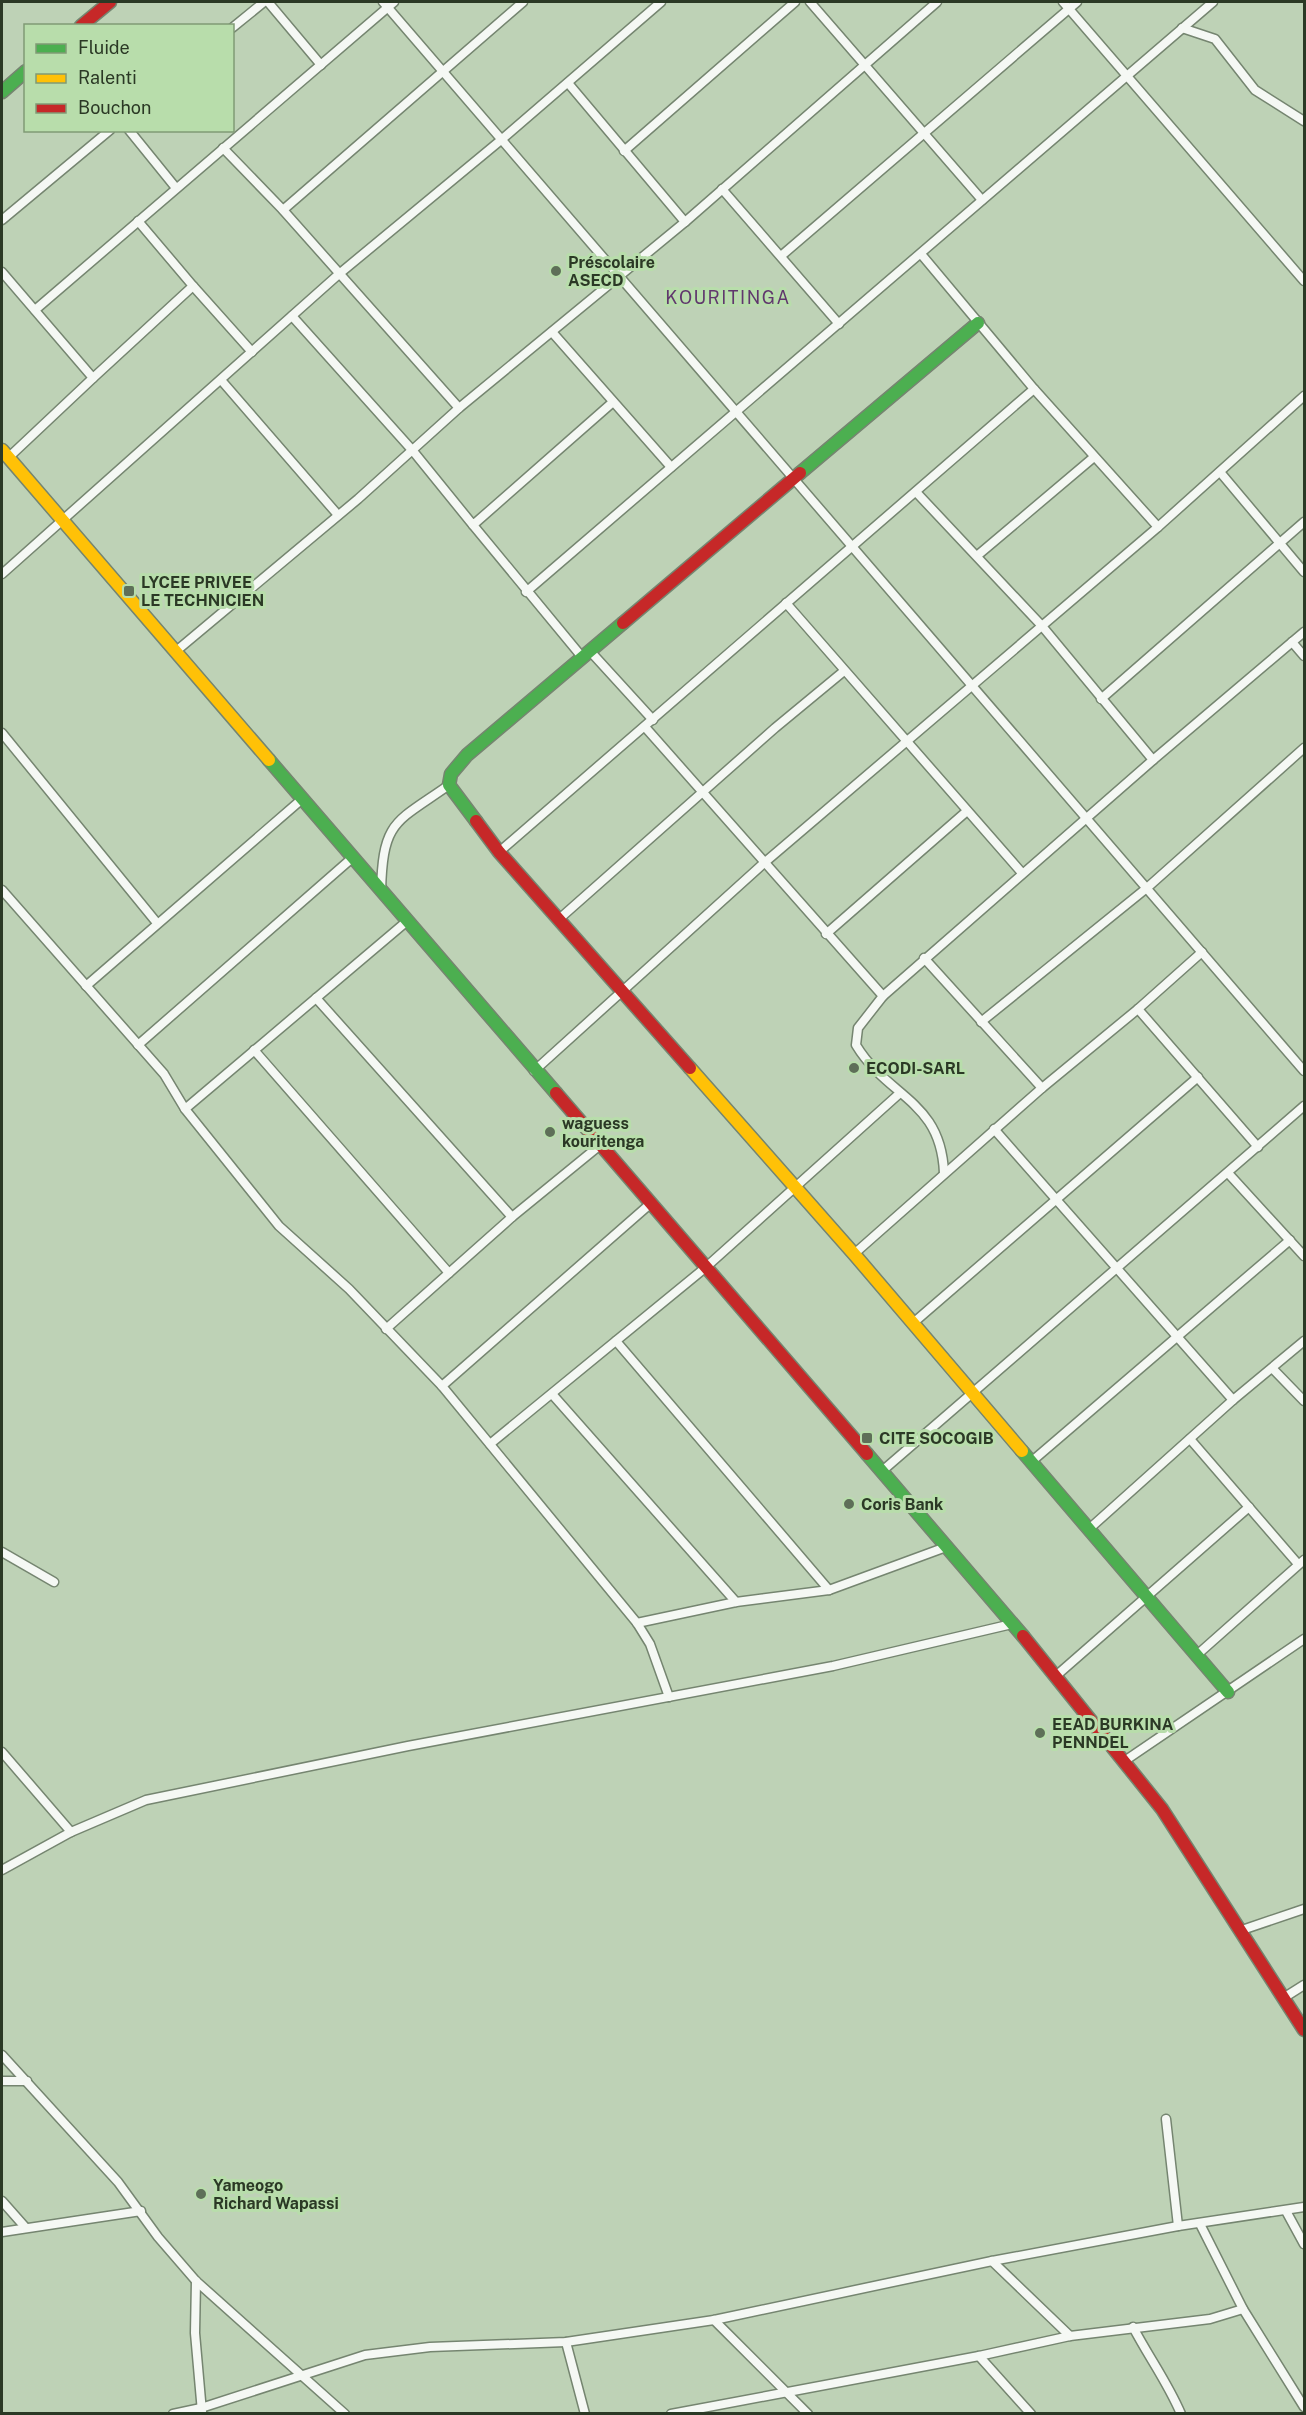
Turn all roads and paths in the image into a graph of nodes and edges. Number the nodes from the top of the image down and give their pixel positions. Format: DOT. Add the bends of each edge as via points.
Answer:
graph roads {
  1 [pos="266,2"];
  2 [pos="523,2"];
  3 [pos="661,2"];
  4 [pos="795,2"];
  5 [pos="810,2"];
  6 [pos="938,2"];
  7 [pos="1077,2"];
  8 [pos="1213,2"];
  9 [pos="388,3"];
  10 [pos="101,4"];
  11 [pos="1066,5"];
  12 [pos="83,24"];
  13 [pos="234,26"];
  14 [pos="1182,28"];
  15 [pos="865,64"];
  16 [pos="321,65"];
  17 [pos="442,69"];
  18 [pos="24,74"];
  19 [pos="1127,76"];
  20 [pos="568,83"];
  21 [pos="2,92"];
  22 [pos="1305,121"];
  23 [pos="108,132"];
  24 [pos="131,132"];
  25 [pos="924,133"];
  26 [pos="501,140"];
  27 [pos="223,148"];
  28 [pos="624,151"];
  29 [pos="176,188"];
  30 [pos="722,189"];
  31 [pos="982,200"];
  32 [pos="283,210"];
  33 [pos="2,220"];
  34 [pos="138,221"];
  35 [pos="686,222"];
  36 [pos="921,254"];
  37 [pos="781,256"];
  38 [pos="2,272"];
  39 [pos="339,274"];
  40 [pos="620,278"];
  41 [pos="1305,281"];
  42 [pos="194,286"];
  43 [pos="35,310"];
  44 [pos="292,316"];
  45 [pos="978,323"];
  46 [pos="839,324"];
  47 [pos="552,332"];
  48 [pos="252,352"];
  49 [pos="93,378"];
  50 [pos="221,380"];
  51 [pos="1034,389"];
  52 [pos="1305,396"];
  53 [pos="613,402"];
  54 [pos="459,408"];
  55 [pos="738,411"];
  56 [pos="413,451"];
  57 [pos="5,454"];
  58 [pos="1094,457"];
  59 [pos="671,467"];
  60 [pos="1221,472"];
  61 [pos="797,479"];
  62 [pos="916,492"];
  63 [pos="338,515"];
  64 [pos="63,521"];
  65 [pos="1305,522"];
  66 [pos="473,525"];
  67 [pos="1158,527"];
  68 [pos="1280,543"];
  69 [pos="852,545"];
  70 [pos="978,555"];
  71 [pos="1305,572"];
  72 [pos="2,574"];
  73 [pos="526,592"];
  74 [pos="786,603"];
  75 [pos="1042,626"];
  76 [pos="1305,632"];
  77 [pos="1292,642"];
  78 [pos="176,652"];
  79 [pos="586,654"];
  80 [pos="1305,656"];
  81 [pos="844,670"];
  82 [pos="971,686"];
  83 [pos="1101,699"];
  84 [pos="653,720"];
  85 [pos="645,727"];
  86 [pos="2,733"];
  87 [pos="905,742"];
  88 [pos="1305,748"];
  89 [pos="1153,760"];
  90 [pos="449,785"];
  91 [pos="703,792"];
  92 [pos="301,800"];
  93 [pos="967,811"];
  94 [pos="1087,818"];
  95 [pos="500,852"];
  96 [pos="351,859"];
  97 [pos="764,863"];
  98 [pos="1022,873"];
  99 [pos="1148,887"];
  100 [pos="2,890"];
  101 [pos="381,894"];
  102 [pos="558,920"];
  103 [pos="406,922"];
  104 [pos="157,923"];
  105 [pos="826,934"];
  106 [pos="1202,952"];
  107 [pos="924,958"];
  108 [pos="86,986"];
  109 [pos="621,993"];
  110 [pos="883,996"];
  111 [pos="316,998"];
  112 [pos="1138,1009"];
  113 [pos="981,1022"];
  114 [pos="138,1045"];
  115 [pos="254,1050"];
  116 [pos="534,1071"];
  117 [pos="1305,1071"];
  118 [pos="1198,1077"];
  119 [pos="1041,1088"];
  120 [pos="900,1094"];
  121 [pos="1305,1106"];
  122 [pos="185,1109"];
  123 [pos="994,1129"];
  124 [pos="599,1146"];
  125 [pos="1258,1147"];
  126 [pos="944,1173"];
  127 [pos="1228,1173"];
  128 [pos="796,1188"];
  129 [pos="1057,1200"];
  130 [pos="650,1204"];
  131 [pos="512,1217"];
  132 [pos="1290,1240"];
  133 [pos="854,1254"];
  134 [pos="1305,1256"];
  135 [pos="705,1268"];
  136 [pos="1116,1269"];
  137 [pos="449,1273"];
  138 [pos="912,1324"];
  139 [pos="386,1329"];
  140 [pos="1176,1336"];
  141 [pos="616,1341"];
  142 [pos="1305,1341"];
  143 [pos="1273,1369"];
  144 [pos="442,1386"];
  145 [pos="970,1393"];
  146 [pos="552,1394"];
  147 [pos="1233,1400"];
  148 [pos="1305,1401"];
  149 [pos="1190,1439"];
  150 [pos="490,1444"];
  151 [pos="1031,1462"];
  152 [pos="881,1472"];
  153 [pos="1249,1507"];
  154 [pos="1089,1529"];
  155 [pos="946,1547"];
  156 [pos="2,1552"];
  157 [pos="1301,1562"];
  158 [pos="54,1582"];
  159 [pos="829,1590"];
  160 [pos="1148,1596"];
  161 [pos="736,1602"];
  162 [pos="637,1623"];
  163 [pos="1012,1624"];
  164 [pos="1305,1639"];
  165 [pos="1198,1654"];
  166 [pos="1057,1675"];
  167 [pos="1228,1692"];
  168 [pos="669,1697"];
  169 [pos="2,1752"];
  170 [pos="1126,1760"];
  171 [pos="71,1832"];
  172 [pos="2,1870"];
  173 [pos="1305,1909"];
  174 [pos="1242,1930"];
  175 [pos="1305,1985"];
  176 [pos="1285,1997"];
  177 [pos="1305,2030"];
  178 [pos="2,2055"];
  179 [pos="2,2081"];
  180 [pos="27,2081"];
  181 [pos="1166,2119"];
  182 [pos="2,2201"];
  183 [pos="1305,2207"];
  184 [pos="141,2211"];
  185 [pos="1286,2211"];
  186 [pos="1200,2224"];
  187 [pos="1178,2226"];
  188 [pos="26,2227"];
  189 [pos="2,2232"];
  190 [pos="1305,2244"];
  191 [pos="992,2261"];
  192 [pos="196,2281"];
  193 [pos="1243,2309"];
  194 [pos="714,2320"];
  195 [pos="1133,2327"];
  196 [pos="1070,2336"];
  197 [pos="567,2342"];
  198 [pos="979,2356"];
  199 [pos="303,2374"];
  200 [pos="785,2392"];
  201 [pos="1304,2407"];
  202 [pos="202,2411"];
  203 [pos="173,2414"];
  204 [pos="345,2414"];
  205 [pos="585,2414"];
  206 [pos="671,2414"];
  207 [pos="807,2414"];
  208 [pos="1031,2414"];
  209 [pos="1181,2414"];
  210 [pos="1298,2414"];
  1 -- 13 [label="street"];
  1 -- 16 [label="street"];
  2 -- 17 [label="street"];
  3 -- 20 [label="street"];
  4 -- 28 [label="street"];
  5 -- 15 [label="street"];
  6 -- 15 [label="street"];
  7 -- 11 [label="street"];
  8 -- 14 [label="street"];
  9 -- 16 [label="street"];
  9 -- 17 [label="street"];
  10 -- 12 [label="street"];
  11 -- 19 [label="street"];
  11 -- 25 [label="street"];
  14 -- 19 [label="street"];
  14 -- 22 [label="street" via="1215,39 1255,90"];
  15 -- 25 [label="street"];
  15 -- 30 [label="street"];
  16 -- 27 [label="street"];
  17 -- 26 [label="street"];
  17 -- 32 [label="street"];
  18 -- 21 [label="street"];
  19 -- 31 [label="street"];
  19 -- 41 [label="street"];
  20 -- 26 [label="street"];
  20 -- 28 [label="street"];
  23 -- 33 [label="street"];
  24 -- 29 [label="street"];
  25 -- 31 [label="street"];
  25 -- 37 [label="street"];
  26 -- 39 [label="street"];
  26 -- 40 [label="street"];
  27 -- 29 [label="street"];
  27 -- 32 [label="street"];
  28 -- 35 [label="street"];
  29 -- 34 [label="street"];
  30 -- 35 [label="street"];
  30 -- 37 [label="street"];
  31 -- 36 [label="street"];
  32 -- 39 [label="street"];
  34 -- 42 [label="street"];
  34 -- 43 [label="street"];
  35 -- 40 [label="street"];
  36 -- 45 [label="street"];
  36 -- 46 [label="street"];
  37 -- 46 [label="street"];
  38 -- 43 [label="street"];
  39 -- 44 [label="street"];
  39 -- 54 [label="street"];
  40 -- 47 [label="street"];
  40 -- 55 [label="street"];
  42 -- 48 [label="street"];
  42 -- 49 [label="street"];
  43 -- 49 [label="street"];
  44 -- 48 [label="street"];
  44 -- 56 [label="street"];
  45 -- 51 [label="street"];
  45 -- 61 [label="street"];
  46 -- 55 [label="street"];
  47 -- 53 [label="street"];
  47 -- 54 [label="street"];
  48 -- 50 [label="street"];
  49 -- 57 [label="street"];
  50 -- 63 [label="street"];
  50 -- 64 [label="street"];
  51 -- 58 [label="street"];
  51 -- 62 [label="street"];
  52 -- 60 [label="street"];
  53 -- 59 [label="street"];
  53 -- 66 [label="street"];
  54 -- 56 [label="street"];
  55 -- 59 [label="street"];
  55 -- 61 [label="street"];
  56 -- 63 [label="street"];
  56 -- 66 [label="street"];
  57 -- 64 [label="street"];
  58 -- 67 [label="street"];
  58 -- 70 [label="street"];
  59 -- 73 [label="street"];
  60 -- 67 [label="street"];
  60 -- 68 [label="street"];
  61 -- 69 [label="street"];
  61 -- 79 [label="street"];
  62 -- 69 [label="street"];
  62 -- 70 [label="street"];
  63 -- 78 [label="street"];
  64 -- 72 [label="street"];
  64 -- 78 [label="street"];
  65 -- 68 [label="street"];
  66 -- 73 [label="street"];
  67 -- 75 [label="street"];
  68 -- 71 [label="street"];
  68 -- 83 [label="street"];
  69 -- 74 [label="street"];
  69 -- 82 [label="street"];
  70 -- 75 [label="street"];
  73 -- 79 [label="street"];
  74 -- 81 [label="street"];
  74 -- 84 [label="street"];
  75 -- 82 [label="street"];
  75 -- 83 [label="street"];
  76 -- 77 [label="street"];
  77 -- 80 [label="street"];
  77 -- 89 [label="street"];
  78 -- 92 [label="street"];
  79 -- 84 [label="street"];
  79 -- 90 [label="street" via="467,755 451,774"];
  81 -- 87 [label="street"];
  81 -- 91 [label="street"];
  82 -- 87 [label="street"];
  82 -- 94 [label="street"];
  83 -- 89 [label="street"];
  84 -- 85 [label="street"];
  85 -- 91 [label="street"];
  85 -- 95 [label="street"];
  86 -- 104 [label="street"];
  87 -- 93 [label="street"];
  87 -- 97 [label="street"];
  88 -- 99 [label="street"];
  89 -- 94 [label="street"];
  90 -- 95 [label="street"];
  90 -- 101 [label="street" via="397,821 390,831 382,859"];
  91 -- 97 [label="street"];
  91 -- 102 [label="street"];
  92 -- 96 [label="street"];
  92 -- 104 [label="street"];
  93 -- 98 [label="street"];
  93 -- 105 [label="street"];
  94 -- 98 [label="street"];
  94 -- 99 [label="street"];
  95 -- 102 [label="street"];
  96 -- 101 [label="street"];
  96 -- 114 [label="street"];
  97 -- 105 [label="street"];
  97 -- 109 [label="street"];
  98 -- 107 [label="street"];
  99 -- 106 [label="street"];
  99 -- 113 [label="street"];
  100 -- 108 [label="street"];
  101 -- 103 [label="street"];
  102 -- 109 [label="street"];
  103 -- 111 [label="street"];
  103 -- 116 [label="street"];
  104 -- 108 [label="street"];
  105 -- 110 [label="street"];
  106 -- 112 [label="street"];
  106 -- 117 [label="street"];
  107 -- 110 [label="street"];
  107 -- 113 [label="street"];
  108 -- 114 [label="street"];
  109 -- 116 [label="street"];
  109 -- 128 [label="street"];
  110 -- 120 [label="street" via="858,1028 856,1045"];
  111 -- 115 [label="street"];
  111 -- 131 [label="street"];
  112 -- 118 [label="street"];
  112 -- 119 [label="street"];
  113 -- 119 [label="street"];
  114 -- 122 [label="street" via="164,1074"];
  115 -- 122 [label="street"];
  115 -- 137 [label="street"];
  116 -- 124 [label="street"];
  118 -- 125 [label="street"];
  118 -- 129 [label="street"];
  119 -- 123 [label="street"];
  120 -- 126 [label="street" via="921,1110 935,1131 942,1145"];
  120 -- 128 [label="street"];
  121 -- 125 [label="street"];
  122 -- 139 [label="street" via="279,1226 349,1289"];
  123 -- 126 [label="street"];
  123 -- 129 [label="street"];
  124 -- 130 [label="street"];
  124 -- 131 [label="street"];
  125 -- 127 [label="street"];
  126 -- 133 [label="street"];
  127 -- 132 [label="street"];
  127 -- 136 [label="street"];
  128 -- 133 [label="street"];
  128 -- 135 [label="street"];
  129 -- 136 [label="street"];
  129 -- 138 [label="street"];
  130 -- 135 [label="street"];
  130 -- 144 [label="street"];
  131 -- 137 [label="street"];
  132 -- 134 [label="street"];
  132 -- 140 [label="street"];
  133 -- 138 [label="street"];
  135 -- 141 [label="street"];
  135 -- 152 [label="street"];
  136 -- 140 [label="street"];
  136 -- 145 [label="street"];
  137 -- 139 [label="street"];
  138 -- 145 [label="street"];
  139 -- 144 [label="street"];
  140 -- 147 [label="street"];
  140 -- 151 [label="street"];
  141 -- 146 [label="street"];
  141 -- 159 [label="street"];
  142 -- 143 [label="street"];
  143 -- 147 [label="street"];
  143 -- 148 [label="street"];
  144 -- 150 [label="street"];
  145 -- 151 [label="street"];
  145 -- 152 [label="street"];
  146 -- 150 [label="street"];
  146 -- 161 [label="street"];
  147 -- 149 [label="street"];
  149 -- 153 [label="street"];
  149 -- 154 [label="street"];
  150 -- 162 [label="street"];
  151 -- 154 [label="street"];
  152 -- 155 [label="street"];
  153 -- 157 [label="street"];
  153 -- 160 [label="street"];
  154 -- 160 [label="street"];
  155 -- 159 [label="street"];
  155 -- 163 [label="street"];
  156 -- 158 [label="street"];
  157 -- 165 [label="street"];
  159 -- 161 [label="street"];
  160 -- 165 [label="street"];
  160 -- 166 [label="street"];
  161 -- 162 [label="street"];
  162 -- 168 [label="street" via="650,1644"];
  163 -- 166 [label="street"];
  163 -- 168 [label="street"];
  164 -- 167 [label="street"];
  165 -- 167 [label="street"];
  166 -- 170 [label="street"];
  167 -- 170 [label="street"];
  168 -- 171 [label="street" via="146,1800"];
  169 -- 171 [label="street"];
  170 -- 174 [label="street"];
  171 -- 172 [label="street"];
  173 -- 174 [label="street"];
  174 -- 176 [label="street"];
  175 -- 176 [label="street"];
  176 -- 177 [label="street"];
  178 -- 180 [label="street"];
  179 -- 180 [label="street"];
  180 -- 184 [label="street"];
  181 -- 187 [label="street"];
  182 -- 188 [label="street"];
  183 -- 185 [label="street"];
  184 -- 188 [label="street"];
  184 -- 192 [label="street"];
  185 -- 186 [label="street"];
  185 -- 190 [label="street"];
  186 -- 187 [label="street"];
  186 -- 193 [label="street"];
  187 -- 191 [label="street"];
  188 -- 189 [label="street"];
  191 -- 194 [label="street"];
  191 -- 196 [label="street"];
  192 -- 199 [label="street"];
  192 -- 202 [label="street" via="195,2332"];
  193 -- 195 [label="street" via="1210,2319"];
  193 -- 201 [label="street"];
  194 -- 197 [label="street"];
  194 -- 200 [label="street"];
  195 -- 196 [label="street"];
  195 -- 209 [label="street"];
  196 -- 198 [label="street"];
  197 -- 199 [label="street" via="420,2348 365,2355"];
  197 -- 205 [label="street"];
  198 -- 200 [label="street"];
  198 -- 208 [label="street"];
  199 -- 202 [label="street"];
  199 -- 204 [label="street"];
  200 -- 206 [label="street"];
  200 -- 207 [label="street"];
  201 -- 210 [label="street"];
  202 -- 203 [label="street"];
}
